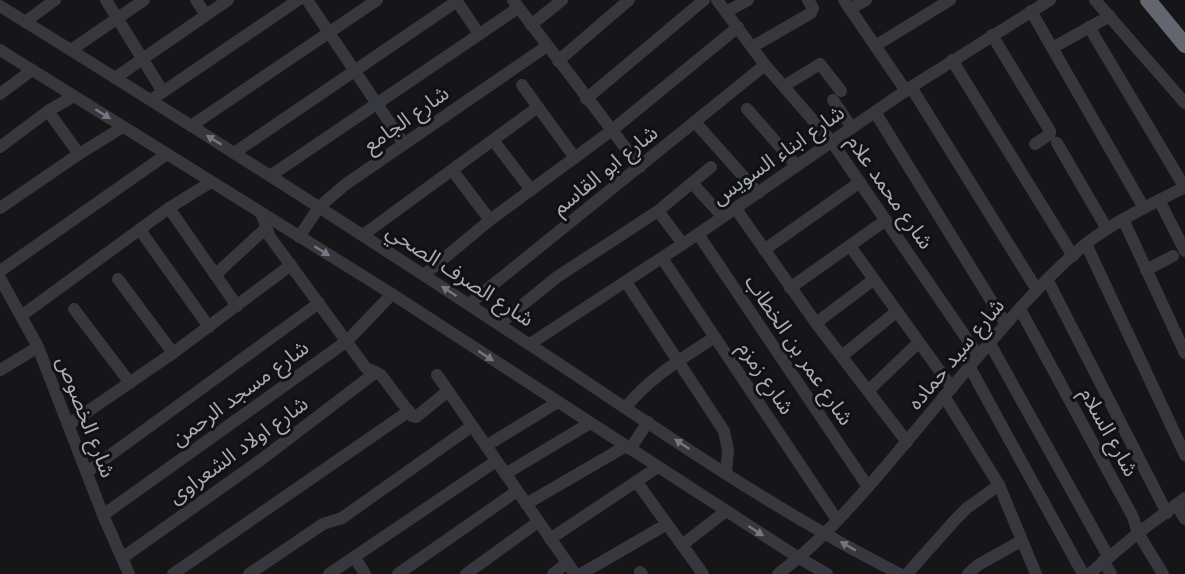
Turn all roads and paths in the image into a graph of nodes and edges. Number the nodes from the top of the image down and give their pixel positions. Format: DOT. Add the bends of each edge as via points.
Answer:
graph roads {
  1 [pos="55,0"];
  2 [pos="106,0"];
  3 [pos="144,0"];
  4 [pos="196,0"];
  5 [pos="228,0"];
  6 [pos="298,0"];
  7 [pos="307,0"];
  8 [pos="377,0"];
  9 [pos="562,0"];
  10 [pos="629,0"];
  11 [pos="704,0"];
  12 [pos="717,0"];
  13 [pos="748,0"];
  14 [pos="808,0"];
  15 [pos="866,0"];
  16 [pos="950,0"];
  17 [pos="1050,0"];
  18 [pos="1095,0"];
  19 [pos="456,1"];
  20 [pos="1148,3"];
  21 [pos="515,4"];
  22 [pos="847,5"];
  23 [pos="0,6"];
  24 [pos="1031,11"];
  25 [pos="726,12"];
  26 [pos="206,15"];
  27 [pos="1110,16"];
  28 [pos="117,18"];
  29 [pos="25,21"];
  30 [pos="531,26"];
  31 [pos="738,27"];
  32 [pos="1089,27"];
  33 [pos="329,33"];
  34 [pos="479,34"];
  35 [pos="992,35"];
  36 [pos="1185,45"];
  37 [pos="547,46"];
  38 [pos="875,46"];
  39 [pos="752,47"];
  40 [pos="1052,48"];
  41 [pos="0,50"];
  42 [pos="71,50"];
  43 [pos="142,59"];
  44 [pos="952,60"];
  45 [pos="558,61"];
  46 [pos="765,65"];
  47 [pos="32,70"];
  48 [pos="355,71"];
  49 [pos="115,78"];
  50 [pos="522,85"];
  51 [pos="784,86"];
  52 [pos="909,89"];
  53 [pos="163,92"];
  54 [pos="0,94"];
  55 [pos="74,96"];
  56 [pos="586,99"];
  57 [pos="151,100"];
  58 [pos="1185,103"];
  59 [pos="377,104"];
  60 [pos="538,107"];
  61 [pos="747,109"];
  62 [pos="48,111"];
  63 [pos="875,112"];
  64 [pos="695,122"];
  65 [pos="191,126"];
  66 [pos="123,127"];
  67 [pos="852,128"];
  68 [pos="611,131"];
  69 [pos="494,140"];
  70 [pos="832,142"];
  71 [pos="1057,143"];
  72 [pos="404,144"];
  73 [pos="1035,144"];
  74 [pos="0,147"];
  75 [pos="234,153"];
  76 [pos="79,154"];
  77 [pos="167,154"];
  78 [pos="575,158"];
  79 [pos="797,166"];
  80 [pos="640,167"];
  81 [pos="711,168"];
  82 [pos="452,170"];
  83 [pos="270,176"];
  84 [pos="211,182"];
  85 [pos="860,182"];
  86 [pos="692,183"];
  87 [pos="1185,187"];
  88 [pos="531,190"];
  89 [pos="758,193"];
  90 [pos="1160,200"];
  91 [pos="319,207"];
  92 [pos="0,208"];
  93 [pos="169,208"];
  94 [pos="1144,208"];
  95 [pos="736,209"];
  96 [pos="658,211"];
  97 [pos="261,213"];
  98 [pos="723,218"];
  99 [pos="1123,219"];
  100 [pos="490,220"];
  101 [pos="886,220"];
  102 [pos="266,228"];
  103 [pos="1107,229"];
  104 [pos="140,230"];
  105 [pos="698,234"];
  106 [pos="363,235"];
  107 [pos="299,237"];
  108 [pos="683,244"];
  109 [pos="1086,244"];
  110 [pos="850,246"];
  111 [pos="764,250"];
  112 [pos="1185,251"];
  113 [pos="1072,255"];
  114 [pos="1173,256"];
  115 [pos="663,258"];
  116 [pos="291,265"];
  117 [pos="1146,270"];
  118 [pos="0,271"];
  119 [pos="215,275"];
  120 [pos="424,275"];
  121 [pos="0,278"];
  122 [pos="118,279"];
  123 [pos="1047,279"];
  124 [pos="873,280"];
  125 [pos="626,282"];
  126 [pos="790,288"];
  127 [pos="1037,290"];
  128 [pos="392,294"];
  129 [pos="12,300"];
  130 [pos="319,303"];
  131 [pos="469,304"];
  132 [pos="237,306"];
  133 [pos="0,308"];
  134 [pos="74,309"];
  135 [pos="1020,309"];
  136 [pos="896,312"];
  137 [pos="21,316"];
  138 [pos="816,323"];
  139 [pos="1005,323"];
  140 [pos="499,324"];
  141 [pos="209,327"];
  142 [pos="716,337"];
  143 [pos="347,341"];
  144 [pos="989,342"];
  145 [pos="918,343"];
  146 [pos="530,344"];
  147 [pos="38,347"];
  148 [pos="173,353"];
  149 [pos="1185,353"];
  150 [pos="978,355"];
  151 [pos="842,356"];
  152 [pos="678,362"];
  153 [pos="969,366"];
  154 [pos="0,370"];
  155 [pos="376,372"];
  156 [pos="436,375"];
  157 [pos="130,383"];
  158 [pos="448,391"];
  159 [pos="868,391"];
  160 [pos="948,392"];
  161 [pos="558,402"];
  162 [pos="626,407"];
  163 [pos="409,411"];
  164 [pos="648,422"];
  165 [pos="590,423"];
  166 [pos="68,424"];
  167 [pos="472,426"];
  168 [pos="907,442"];
  169 [pos="486,446"];
  170 [pos="628,448"];
  171 [pos="1185,455"];
  172 [pos="496,461"];
  173 [pos="658,467"];
  174 [pos="87,472"];
  175 [pos="726,473"];
  176 [pos="505,474"];
  177 [pos="636,481"];
  178 [pos="999,485"];
  179 [pos="868,487"];
  180 [pos="517,491"];
  181 [pos="526,504"];
  182 [pos="1176,505"];
  183 [pos="726,511"];
  184 [pos="104,515"];
  185 [pos="1185,519"];
  186 [pos="837,520"];
  187 [pos="538,522"];
  188 [pos="667,524"];
  189 [pos="825,533"];
  190 [pos="1138,533"];
  191 [pos="550,539"];
  192 [pos="1021,541"];
  193 [pos="682,546"];
  194 [pos="122,558"];
  195 [pos="354,558"];
  196 [pos="799,558"];
  197 [pos="1106,559"];
  198 [pos="571,569"];
  199 [pos="332,573"];
  200 [pos="129,574"];
  201 [pos="173,574"];
  202 [pos="249,574"];
  203 [pos="365,574"];
  204 [pos="398,574"];
  205 [pos="466,574"];
  206 [pos="553,574"];
  207 [pos="581,574"];
  208 [pos="703,574"];
  209 [pos="778,574"];
  210 [pos="827,574"];
  211 [pos="900,574"];
  212 [pos="907,574"];
  213 [pos="968,574"];
  214 [pos="1036,574"];
  215 [pos="1083,574"];
  216 [pos="1089,574"];
  217 [pos="1111,574"];
  218 [pos="1163,574"];
  1 -- 29 [label="street"];
  2 -- 28 [label="street"];
  3 -- 28 [label="street"];
  4 -- 26 [label="street"];
  5 -- 26 [label="street"];
  6 -- 53 [label="street"];
  7 -- 33 [label="street"];
  8 -- 33 [label="street"];
  9 -- 30 [label="street"];
  10 -- 45 [label="street"];
  11 -- 56 [label="street"];
  12 -- 25 [label="street, شارع محمد علام"];
  13 -- 25 [label="street"];
  14 -- 39 [label="street" via="813,8 811,13"];
  15 -- 22 [label="street"];
  16 -- 38 [label="street"];
  17 -- 24 [label="street, شارع ابناء السويس"];
  18 -- 27 [label="street"];
  19 -- 34 [label="street"];
  19 -- 48 [label="street"];
  20 -- 36 [label="highway"];
  21 -- 30 [label="street"];
  21 -- 34 [label="street"];
  22 -- 38 [label="street"];
  23 -- 29 [label="street, شارع الصرف الصحي"];
  24 -- 35 [label="street, شارع ابناء السويس"];
  24 -- 40 [label="street"];
  25 -- 31 [label="street, شارع محمد علام"];
  26 -- 43 [label="street"];
  27 -- 32 [label="street"];
  27 -- 58 [label="street"];
  28 -- 42 [label="street"];
  28 -- 43 [label="street"];
  29 -- 42 [label="street, شارع الصرف الصحي"];
  30 -- 37 [label="street"];
  31 -- 39 [label="street, شارع محمد علام"];
  31 -- 68 [label="street"];
  32 -- 40 [label="street"];
  32 -- 87 [label="street"];
  33 -- 48 [label="street"];
  33 -- 65 [label="street"];
  34 -- 59 [label="street"];
  35 -- 44 [label="street, شارع ابناء السويس"];
  35 -- 73 [label="street" via="1050,131"];
  37 -- 45 [label="street"];
  37 -- 72 [label="street, شارع الجامع"];
  38 -- 52 [label="street"];
  39 -- 46 [label="street, شارع محمد علام"];
  40 -- 94 [label="street"];
  41 -- 47 [label="street"];
  42 -- 49 [label="street, شارع الصرف الصحي"];
  43 -- 49 [label="street"];
  43 -- 53 [label="street"];
  44 -- 52 [label="street, شارع ابناء السويس"];
  44 -- 113 [label="street"];
  45 -- 56 [label="street"];
  46 -- 51 [label="street, شارع محمد علام"];
  46 -- 64 [label="street, شارع ابو القاسم"];
  47 -- 54 [label="street"];
  47 -- 55 [label="street"];
  48 -- 59 [label="street"];
  48 -- 75 [label="street"];
  49 -- 57 [label="street, شارع الصرف الصحي"];
  50 -- 60 [label="street"];
  51 -- 67 [label="street" via="820,64"];
  51 -- 70 [label="street, شارع محمد علام"];
  52 -- 63 [label="street, شارع ابناء السويس"];
  52 -- 127 [label="street"];
  53 -- 57 [label="street"];
  55 -- 62 [label="street"];
  55 -- 66 [label="street, one-way"];
  56 -- 68 [label="street"];
  57 -- 65 [label="street, شارع الصرف الصحي"];
  59 -- 72 [label="street"];
  59 -- 83 [label="street"];
  60 -- 69 [label="street"];
  60 -- 78 [label="street"];
  61 -- 79 [label="street"];
  62 -- 74 [label="street"];
  62 -- 76 [label="street"];
  63 -- 67 [label="street, شارع ابناء السويس"];
  63 -- 139 [label="street"];
  64 -- 80 [label="street, شارع ابو القاسم"];
  64 -- 89 [label="street"];
  75 -- 65 [label="street, شارع الصرف الصحي, one-way"];
  66 -- 76 [label="street"];
  66 -- 77 [label="street"];
  67 -- 70 [label="street, شارع ابناء السويس"];
  68 -- 78 [label="street"];
  68 -- 80 [label="street"];
  69 -- 82 [label="street"];
  69 -- 88 [label="street"];
  70 -- 79 [label="street, شارع ابناء السويس"];
  70 -- 85 [label="street, شارع محمد علام"];
  71 -- 103 [label="street"];
  72 -- 91 [label="street, شارع الجامع"];
  75 -- 83 [label="street, شارع الصرف الصحي"];
  76 -- 92 [label="street"];
  77 -- 84 [label="street"];
  77 -- 118 [label="street"];
  78 -- 88 [label="street"];
  79 -- 89 [label="street, شارع ابناء السويس"];
  80 -- 131 [label="street, شارع ابو القاسم"];
  81 -- 86 [label="street"];
  82 -- 100 [label="street"];
  82 -- 106 [label="street"];
  83 -- 91 [label="street, شارع الصرف الصحي"];
  84 -- 93 [label="street"];
  84 -- 97 [label="street"];
  85 -- 101 [label="street, شارع محمد علام"];
  85 -- 111 [label="street"];
  86 -- 96 [label="street"];
  86 -- 98 [label="street"];
  87 -- 90 [label="street, شارع سيد حماده"];
  88 -- 100 [label="street"];
  89 -- 95 [label="street, شارع ابناء السويس"];
  90 -- 94 [label="street, شارع سيد حماده"];
  90 -- 112 [label="street"];
  91 -- 106 [label="street, شارع الصرف الصحي"];
  91 -- 107 [label="street, شارع الجامع"];
  93 -- 104 [label="street"];
  93 -- 119 [label="street"];
  94 -- 99 [label="street, شارع سيد حماده"];
  95 -- 98 [label="street, شارع ابناء السويس"];
  95 -- 111 [label="street"];
  96 -- 108 [label="street"];
  96 -- 140 [label="street" via="558,277"];
  97 -- 102 [label="street"];
  97 -- 107 [label="street"];
  98 -- 105 [label="street, شارع ابناء السويس"];
  99 -- 103 [label="street, شارع سيد حماده"];
  99 -- 117 [label="street"];
  100 -- 120 [label="street"];
  101 -- 110 [label="street"];
  101 -- 150 [label="street, شارع محمد علام"];
  102 -- 116 [label="street"];
  102 -- 119 [label="street"];
  103 -- 109 [label="street, شارع سيد حماده"];
  104 -- 137 [label="street"];
  104 -- 141 [label="street"];
  105 -- 108 [label="street, شارع ابناء السويس"];
  105 -- 179 [label="street, شارع عمر بن الخطاب"];
  106 -- 120 [label="street, شارع الصرف الصحي"];
  107 -- 128 [label="street, one-way"];
  108 -- 115 [label="street, شارع ابناء السويس"];
  109 -- 113 [label="street, شارع سيد حماده"];
  109 -- 171 [label="street"];
  110 -- 124 [label="street"];
  110 -- 126 [label="street"];
  111 -- 126 [label="street"];
  113 -- 123 [label="street, شارع سيد حماده"];
  114 -- 117 [label="street"];
  115 -- 125 [label="street, شارع ابناء السويس"];
  115 -- 142 [label="street, شارع زمزم"];
  116 -- 130 [label="street"];
  116 -- 132 [label="street"];
  117 -- 149 [label="street"];
  119 -- 132 [label="street"];
  131 -- 120 [label="street, شارع الصرف الصحي, one-way"];
  121 -- 129 [label="street, شارع الخصوص"];
  122 -- 148 [label="street"];
  123 -- 127 [label="street, شارع سيد حماده"];
  123 -- 182 [label="street"];
  124 -- 136 [label="street"];
  124 -- 138 [label="street"];
  125 -- 146 [label="street, شارع ابناء السويس"];
  125 -- 152 [label="street"];
  126 -- 138 [label="street"];
  127 -- 135 [label="street, شارع سيد حماده"];
  128 -- 143 [label="street, شارع مسجد الرحمن"];
  128 -- 161 [label="street, one-way"];
  129 -- 133 [label="street"];
  129 -- 137 [label="street, شارع الخصوص"];
  130 -- 143 [label="street"];
  130 -- 174 [label="street"];
  131 -- 140 [label="street, شارع الصرف الصحي"];
  132 -- 141 [label="street"];
  134 -- 157 [label="street"];
  135 -- 139 [label="street, شارع سيد حماده"];
  135 -- 190 [label="street, شارع السلام" via="1133,517"];
  136 -- 145 [label="street"];
  136 -- 151 [label="street"];
  137 -- 147 [label="street, شارع الخصوص"];
  138 -- 151 [label="street"];
  139 -- 144 [label="street, شارع سيد حماده"];
  140 -- 146 [label="street, شارع الصرف الصحي"];
  141 -- 148 [label="street"];
  142 -- 152 [label="street"];
  142 -- 186 [label="street, شارع زمزم"];
  143 -- 155 [label="street" via="366,368"];
  143 -- 184 [label="street, شارع مسجد الرحمن"];
  144 -- 150 [label="street, شارع سيد حماده"];
  144 -- 197 [label="street"];
  145 -- 159 [label="street"];
  145 -- 160 [label="street"];
  146 -- 162 [label="street, شارع الصرف الصحي"];
  147 -- 154 [label="street"];
  147 -- 166 [label="street, شارع الخصوص"];
  148 -- 157 [label="street"];
  150 -- 153 [label="street, شارع سيد حماده"];
  151 -- 159 [label="street"];
  152 -- 162 [label="street" via="647,384"];
  152 -- 175 [label="street" via="724,431 728,450"];
  153 -- 160 [label="street, شارع سيد حماده"];
  153 -- 215 [label="street"];
  155 -- 163 [label="street"];
  155 -- 194 [label="street, شارع اولاد الشعراوى"];
  156 -- 158 [label="street"];
  157 -- 166 [label="street"];
  158 -- 163 [label="street" via="416,417"];
  158 -- 167 [label="street"];
  159 -- 168 [label="street"];
  160 -- 168 [label="street, شارع سيد حماده"];
  160 -- 178 [label="street"];
  161 -- 165 [label="street"];
  161 -- 169 [label="street"];
  162 -- 164 [label="street, شارع الصرف الصحي"];
  163 -- 201 [label="street"];
  164 -- 170 [label="street"];
  175 -- 164 [label="street, شارع الصرف الصحي, one-way"];
  165 -- 170 [label="street"];
  165 -- 176 [label="street"];
  166 -- 174 [label="street, شارع الخصوص"];
  167 -- 169 [label="street"];
  167 -- 202 [label="street" via="342,518 323,524"];
  168 -- 179 [label="street, شارع سيد حماده"];
  169 -- 172 [label="street"];
  170 -- 173 [label="street"];
  170 -- 181 [label="street"];
  172 -- 176 [label="street"];
  172 -- 195 [label="street"];
  173 -- 177 [label="street"];
  173 -- 183 [label="street"];
  174 -- 184 [label="street, شارع الخصوص"];
  175 -- 189 [label="street, شارع الصرف الصحي"];
  176 -- 180 [label="street"];
  177 -- 188 [label="street"];
  177 -- 191 [label="street"];
  178 -- 192 [label="street"];
  178 -- 212 [label="street" via="961,514"];
  179 -- 186 [label="street, شارع سيد حماده"];
  180 -- 181 [label="street"];
  180 -- 204 [label="street"];
  181 -- 187 [label="street"];
  182 -- 185 [label="street"];
  182 -- 190 [label="street"];
  183 -- 193 [label="street"];
  183 -- 196 [label="street, one-way"];
  184 -- 194 [label="street, شارع الخصوص"];
  186 -- 189 [label="street, شارع سيد حماده"];
  187 -- 191 [label="street"];
  187 -- 205 [label="street"];
  188 -- 193 [label="street"];
  188 -- 207 [label="street"];
  189 -- 196 [label="street, شارع سيد حماده"];
  211 -- 189 [label="street, شارع الصرف الصحي, one-way"];
  190 -- 197 [label="street"];
  190 -- 218 [label="street, شارع السلام"];
  191 -- 198 [label="street"];
  192 -- 213 [label="street"];
  192 -- 214 [label="street"];
  193 -- 208 [label="street"];
  194 -- 200 [label="street, شارع الخصوص"];
  195 -- 199 [label="street"];
  195 -- 203 [label="street"];
  196 -- 209 [label="street, شارع سيد حماده"];
  196 -- 210 [label="street"];
  197 -- 216 [label="street"];
  197 -- 217 [label="street"];
  198 -- 206 [label="street"];
}
